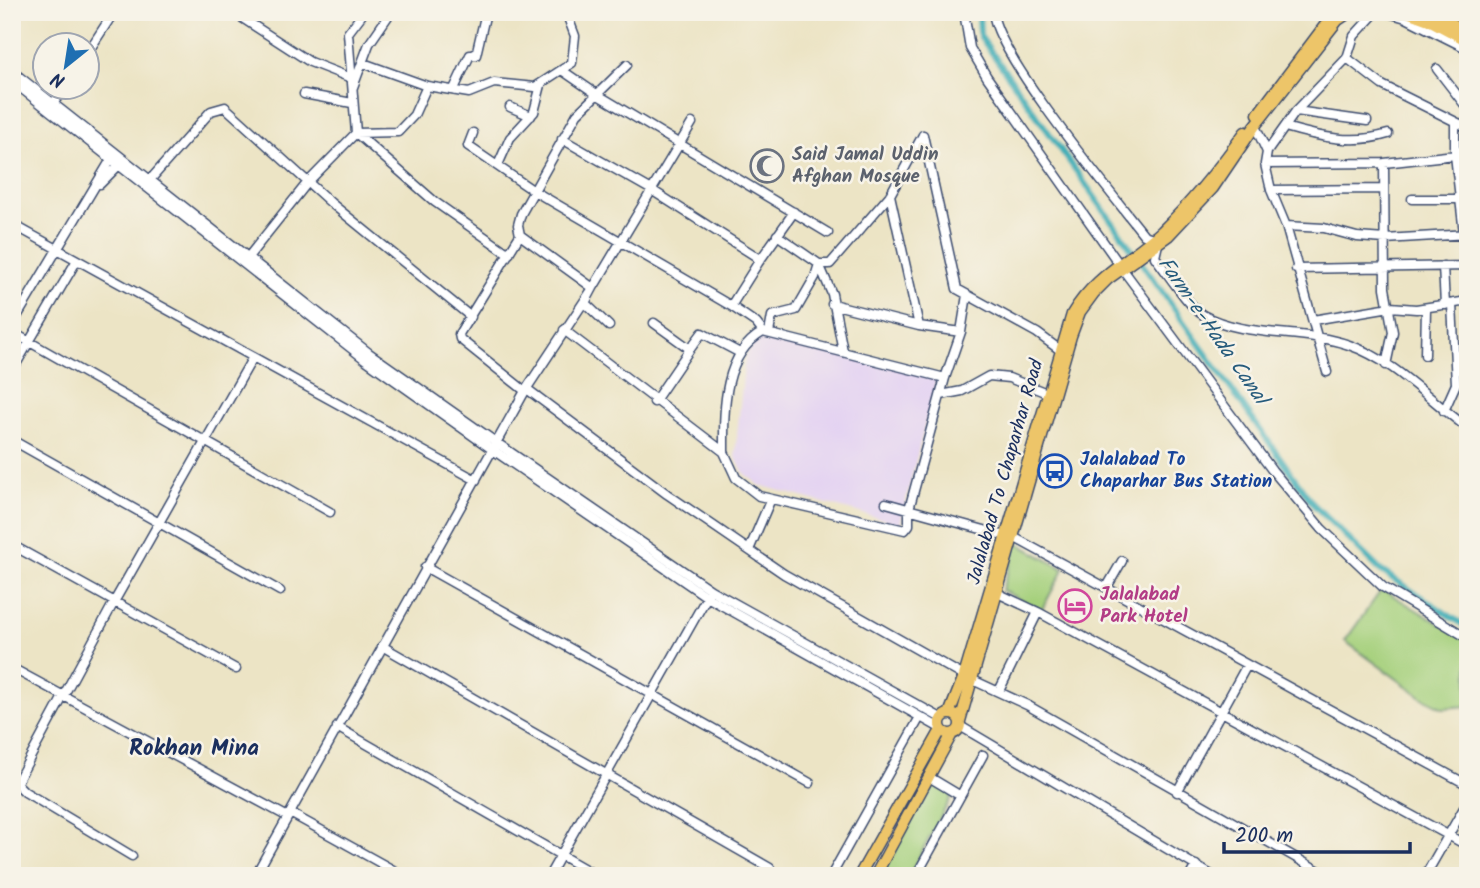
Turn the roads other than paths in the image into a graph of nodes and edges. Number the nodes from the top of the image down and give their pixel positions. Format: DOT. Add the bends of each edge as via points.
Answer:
graph roads {
  1 [pos="102,12"];
  2 [pos="233,12"];
  3 [pos="391,12"];
  4 [pos="486,12"];
  5 [pos="566,12"];
  6 [pos="964,12"];
  7 [pos="993,12"];
  8 [pos="1335,12"];
  9 [pos="1350,12"];
  10 [pos="1376,12"];
  11 [pos="1385,12"];
  12 [pos="1408,12"];
  13 [pos="1431,12"];
  14 [pos="363,13"];
  15 [pos="112,15"];
  16 [pos="101,32"];
  17 [pos="1468,32"];
  18 [pos="1468,41"];
  19 [pos="1468,49"];
  20 [pos="1347,58"];
  21 [pos="363,63"];
  22 [pos="627,65"];
  23 [pos="1437,69"];
  24 [pos="12,71"];
  25 [pos="563,71"];
  26 [pos="351,78"];
  27 [pos="545,80"];
  28 [pos="14,86"];
  29 [pos="427,86"];
  30 [pos="454,89"];
  31 [pos="352,90"];
  32 [pos="304,94"];
  33 [pos="598,95"];
  34 [pos="55,102"];
  35 [pos="352,103"];
  36 [pos="52,107"];
  37 [pos="510,107"];
  38 [pos="1468,110"];
  39 [pos="1296,111"];
  40 [pos="531,116"];
  41 [pos="1367,121"];
  42 [pos="692,123"];
  43 [pos="1455,124"];
  44 [pos="1255,126"];
  45 [pos="1285,128"];
  46 [pos="1468,128"];
  47 [pos="356,133"];
  48 [pos="473,133"];
  49 [pos="1388,134"];
  50 [pos="562,139"];
  51 [pos="678,142"];
  52 [pos="1468,146"];
  53 [pos="1267,152"];
  54 [pos="1455,155"];
  55 [pos="113,156"];
  56 [pos="122,162"];
  57 [pos="1384,163"];
  58 [pos="1265,164"];
  59 [pos="498,165"];
  60 [pos="149,180"];
  61 [pos="308,182"];
  62 [pos="98,185"];
  63 [pos="650,189"];
  64 [pos="1384,189"];
  65 [pos="1271,190"];
  66 [pos="534,191"];
  67 [pos="890,195"];
  68 [pos="1412,199"];
  69 [pos="1465,199"];
  70 [pos="794,212"];
  71 [pos="12,224"];
  72 [pos="1286,226"];
  73 [pos="828,233"];
  74 [pos="1467,234"];
  75 [pos="520,235"];
  76 [pos="777,235"];
  77 [pos="1157,239"];
  78 [pos="1385,239"];
  79 [pos="621,242"];
  80 [pos="56,248"];
  81 [pos="509,254"];
  82 [pos="77,260"];
  83 [pos="246,261"];
  84 [pos="758,263"];
  85 [pos="819,264"];
  86 [pos="1125,264"];
  87 [pos="1443,266"];
  88 [pos="1387,267"];
  89 [pos="1468,267"];
  90 [pos="1296,269"];
  91 [pos="593,288"];
  92 [pos="967,295"];
  93 [pos="1468,301"];
  94 [pos="832,304"];
  95 [pos="1448,304"];
  96 [pos="731,306"];
  97 [pos="1390,307"];
  98 [pos="1426,308"];
  99 [pos="471,317"];
  100 [pos="1312,320"];
  101 [pos="654,323"];
  102 [pos="12,325"];
  103 [pos="609,326"];
  104 [pos="919,326"];
  105 [pos="564,330"];
  106 [pos="12,332"];
  107 [pos="766,332"];
  108 [pos="961,332"];
  109 [pos="1316,335"];
  110 [pos="30,341"];
  111 [pos="691,349"];
  112 [pos="1060,350"];
  113 [pos="843,351"];
  114 [pos="740,353"];
  115 [pos="1425,355"];
  116 [pos="252,359"];
  117 [pos="1386,365"];
  118 [pos="12,371"];
  119 [pos="1327,372"];
  120 [pos="945,378"];
  121 [pos="526,390"];
  122 [pos="1047,393"];
  123 [pos="941,395"];
  124 [pos="654,402"];
  125 [pos="1444,411"];
  126 [pos="1468,428"];
  127 [pos="12,440"];
  128 [pos="206,441"];
  129 [pos="495,447"];
  130 [pos="724,452"];
  131 [pos="476,481"];
  132 [pos="770,500"];
  133 [pos="886,503"];
  134 [pos="909,509"];
  135 [pos="330,512"];
  136 [pos="160,524"];
  137 [pos="1010,537"];
  138 [pos="12,545"];
  139 [pos="749,550"];
  140 [pos="1122,561"];
  141 [pos="425,567"];
  142 [pos="1107,587"];
  143 [pos="281,591"];
  144 [pos="994,591"];
  145 [pos="709,593"];
  146 [pos="114,602"];
  147 [pos="1038,612"];
  148 [pos="1468,638"];
  149 [pos="382,646"];
  150 [pos="1247,665"];
  151 [pos="12,668"];
  152 [pos="236,668"];
  153 [pos="968,678"];
  154 [pos="651,691"];
  155 [pos="999,691"];
  156 [pos="65,697"];
  157 [pos="1220,711"];
  158 [pos="920,717"];
  159 [pos="943,722"];
  160 [pos="337,727"];
  161 [pos="957,727"];
  162 [pos="983,755"];
  163 [pos="605,773"];
  164 [pos="929,777"];
  165 [pos="16,783"];
  166 [pos="810,783"];
  167 [pos="1468,785"];
  168 [pos="1177,792"];
  169 [pos="960,795"];
  170 [pos="12,796"];
  171 [pos="1468,801"];
  172 [pos="289,815"];
  173 [pos="1447,835"];
  174 [pos="1468,846"];
  175 [pos="560,854"];
  176 [pos="132,856"];
  177 [pos="1196,865"];
  178 [pos="770,868"];
  179 [pos="879,875"];
  180 [pos="255,876"];
  181 [pos="404,876"];
  182 [pos="549,876"];
  183 [pos="597,876"];
  184 [pos="831,876"];
  185 [pos="859,876"];
  186 [pos="916,876"];
  187 [pos="1190,876"];
  188 [pos="1213,876"];
  189 [pos="1328,876"];
  190 [pos="1425,876"];
  1 -- 15 [label="street"];
  2 -- 26 [label="street" via="310,62"];
  3 -- 21 [label="street" via="369,44"];
  4 -- 30 [label="street" via="476,55 470,55"];
  5 -- 25 [label="street" via="575,49 572,63"];
  6 -- 86 [label="street" via="972,52"];
  7 -- 77 [label="street" via="994,26 1034,91 1144,236"];
  8 -- 77 [label="main road" via="1207,183"];
  9 -- 44 [label="main road" via="1338,20"];
  10 -- 20 [label="street" via="1354,36"];
  11 -- 19 [label="street"];
  12 -- 18 [label="main road"];
  13 -- 17 [label="main road"];
  14 -- 26 [label="street" via="348,33"];
  15 -- 16 [label="street"];
  20 -- 39 [label="street"];
  20 -- 43 [label="street" via="1382,85"];
  21 -- 29 [label="street"];
  21 -- 31 [label="street"];
  22 -- 33 [label="street"];
  23 -- 38 [label="street"];
  24 -- 36 [label="street"];
  25 -- 27 [label="street"];
  25 -- 33 [label="street"];
  26 -- 31 [label="street"];
  27 -- 30 [label="street" via="536,87 494,83 469,93"];
  27 -- 40 [label="street" via="537,88 538,101"];
  28 -- 36 [label="street"];
  29 -- 30 [label="street"];
  29 -- 47 [label="street" via="414,115 398,132"];
  31 -- 35 [label="street"];
  32 -- 35 [label="street"];
  33 -- 50 [label="street" via="577,114"];
  33 -- 51 [label="street"];
  34 -- 36 [label="street"];
  35 -- 47 [label="street"];
  36 -- 55 [label="street"];
  37 -- 40 [label="street"];
  39 -- 41 [label="street"];
  39 -- 45 [label="street"];
  40 -- 59 [label="street" via="510,138"];
  42 -- 51 [label="street"];
  43 -- 46 [label="street"];
  43 -- 54 [label="street"];
  44 -- 53 [label="street"];
  44 -- 77 [label="main road" via="1213,188"];
  45 -- 49 [label="street" via="1320,138 1369,140"];
  45 -- 53 [label="street"];
  47 -- 61 [label="street"];
  47 -- 81 [label="street" via="435,202"];
  48 -- 59 [label="street" via="468,146"];
  50 -- 63 [label="street"];
  50 -- 66 [label="street"];
  51 -- 63 [label="street"];
  51 -- 70 [label="street"];
  52 -- 54 [label="street"];
  53 -- 58 [label="street"];
  54 -- 57 [label="street"];
  54 -- 69 [label="street"];
  55 -- 56 [label="street"];
  55 -- 62 [label="street"];
  56 -- 60 [label="street"];
  56 -- 62 [label="street"];
  56 -- 83 [label="street"];
  57 -- 58 [label="street"];
  57 -- 64 [label="street"];
  58 -- 65 [label="street"];
  59 -- 66 [label="street"];
  60 -- 61 [label="street" via="211,111 222,106"];
  60 -- 83 [label="street"];
  61 -- 83 [label="street"];
  61 -- 99 [label="street"];
  62 -- 80 [label="street"];
  63 -- 79 [label="street"];
  63 -- 84 [label="street" via="757,257"];
  64 -- 65 [label="street"];
  64 -- 78 [label="street"];
  65 -- 72 [label="street"];
  66 -- 75 [label="street" via="517,225"];
  66 -- 79 [label="street"];
  67 -- 85 [label="street" via="831,264"];
  67 -- 92 [label="street" via="923,135 957,289"];
  67 -- 104 [label="street"];
  68 -- 69 [label="street"];
  69 -- 74 [label="street"];
  70 -- 73 [label="street"];
  70 -- 76 [label="street"];
  71 -- 80 [label="street"];
  72 -- 78 [label="street"];
  72 -- 90 [label="street"];
  74 -- 78 [label="street"];
  74 -- 89 [label="street"];
  75 -- 81 [label="street"];
  75 -- 91 [label="street"];
  76 -- 84 [label="street"];
  76 -- 85 [label="street"];
  77 -- 86 [label="main road"];
  77 -- 109 [label="street" via="1155,257 1201,314 1258,331"];
  78 -- 88 [label="street"];
  79 -- 91 [label="street"];
  79 -- 96 [label="street"];
  80 -- 82 [label="street"];
  80 -- 102 [label="street"];
  81 -- 99 [label="street"];
  82 -- 110 [label="street"];
  82 -- 116 [label="street"];
  83 -- 129 [label="street" via="366,360"];
  84 -- 96 [label="street"];
  85 -- 94 [label="street"];
  85 -- 107 [label="street" via="796,310 772,316"];
  86 -- 112 [label="main road, Jalalabad To Chaparhar Road" via="1104,274 1081,299"];
  86 -- 137 [label="main road, Jalalabad To Chaparhar Road" via="1080,312"];
  86 -- 148 [label="street" via="1272,470 1322,529 1383,587"];
  87 -- 88 [label="street"];
  87 -- 89 [label="street"];
  87 -- 95 [label="street"];
  88 -- 90 [label="street"];
  88 -- 97 [label="street" via="1385,288"];
  90 -- 100 [label="street"];
  91 -- 103 [label="street" via="585,303"];
  91 -- 105 [label="street"];
  92 -- 108 [label="street"];
  92 -- 112 [label="street"];
  93 -- 95 [label="street"];
  94 -- 104 [label="street"];
  94 -- 113 [label="street"];
  95 -- 98 [label="street"];
  95 -- 125 [label="street" via="1456,384"];
  96 -- 107 [label="street"];
  97 -- 98 [label="street"];
  97 -- 100 [label="street"];
  97 -- 117 [label="street" via="1393,332"];
  98 -- 115 [label="street"];
  99 -- 121 [label="street" via="460,339"];
  100 -- 109 [label="street"];
  101 -- 111 [label="street"];
  104 -- 108 [label="street"];
  105 -- 121 [label="street"];
  105 -- 124 [label="street"];
  106 -- 110 [label="street"];
  107 -- 113 [label="street"];
  107 -- 114 [label="street" via="750,339"];
  108 -- 120 [label="street"];
  109 -- 117 [label="street" via="1351,345"];
  109 -- 119 [label="street"];
  110 -- 118 [label="street"];
  110 -- 128 [label="street"];
  111 -- 114 [label="street" via="702,333"];
  111 -- 124 [label="street"];
  112 -- 122 [label="main road, Jalalabad To Chaparhar Road"];
  113 -- 120 [label="street"];
  114 -- 130 [label="street" via="724,395"];
  116 -- 128 [label="street"];
  116 -- 131 [label="street"];
  117 -- 125 [label="street"];
  120 -- 123 [label="street"];
  121 -- 129 [label="street"];
  121 -- 139 [label="street"];
  122 -- 123 [label="street" via="1009,378 989,376 962,391"];
  122 -- 137 [label="main road, Jalalabad To Chaparhar Road"];
  123 -- 134 [label="street"];
  124 -- 130 [label="street"];
  125 -- 126 [label="street"];
  127 -- 136 [label="street"];
  128 -- 135 [label="street"];
  128 -- 136 [label="street"];
  129 -- 131 [label="street"];
  129 -- 145 [label="street"];
  130 -- 132 [label="street" via="742,484"];
  131 -- 141 [label="street"];
  132 -- 134 [label="street" via="900,531 909,525"];
  132 -- 139 [label="street"];
  133 -- 134 [label="street"];
  134 -- 137 [label="street"];
  136 -- 143 [label="street"];
  136 -- 146 [label="street"];
  137 -- 142 [label="street"];
  137 -- 144 [label="main road, Jalalabad To Chaparhar Road"];
  138 -- 146 [label="street"];
  139 -- 153 [label="street"];
  140 -- 142 [label="street"];
  141 -- 149 [label="street"];
  141 -- 154 [label="street"];
  142 -- 150 [label="street"];
  144 -- 147 [label="street"];
  144 -- 153 [label="main road, Jalalabad To Chaparhar Road"];
  145 -- 154 [label="street"];
  145 -- 158 [label="street"];
  145 -- 159 [label="street"];
  146 -- 152 [label="street"];
  146 -- 156 [label="street"];
  147 -- 155 [label="street"];
  147 -- 157 [label="street"];
  149 -- 160 [label="street"];
  149 -- 163 [label="street"];
  150 -- 157 [label="street"];
  150 -- 167 [label="street"];
  151 -- 156 [label="street"];
  153 -- 155 [label="street"];
  153 -- 159 [label="main road, Jalalabad To Chaparhar Road"];
  153 -- 161 [label="main road, Jalalabad To Chaparhar Road"];
  154 -- 163 [label="street"];
  154 -- 166 [label="street"];
  155 -- 168 [label="street"];
  156 -- 165 [label="street"];
  156 -- 172 [label="street"];
  157 -- 168 [label="street"];
  157 -- 173 [label="street"];
  158 -- 159 [label="street"];
  158 -- 184 [label="street"];
  159 -- 161 [label="main road"];
  159 -- 161 [label="main road"];
  159 -- 185 [label="main road, Jalalabad To Chaparhar Road"];
  160 -- 172 [label="street"];
  160 -- 175 [label="street"];
  161 -- 164 [label="main road, Jalalabad To Chaparhar Road"];
  161 -- 177 [label="street"];
  162 -- 169 [label="street"];
  163 -- 175 [label="street"];
  163 -- 178 [label="street"];
  164 -- 169 [label="street"];
  164 -- 179 [label="main road, Jalalabad To Chaparhar Road"];
  165 -- 170 [label="street"];
  165 -- 176 [label="street"];
  168 -- 189 [label="street"];
  169 -- 186 [label="street"];
  171 -- 173 [label="street"];
  172 -- 180 [label="street"];
  172 -- 181 [label="street"];
  173 -- 174 [label="street"];
  173 -- 190 [label="street"];
  175 -- 182 [label="street"];
  175 -- 183 [label="street"];
  177 -- 187 [label="street"];
  177 -- 188 [label="street"];
}
